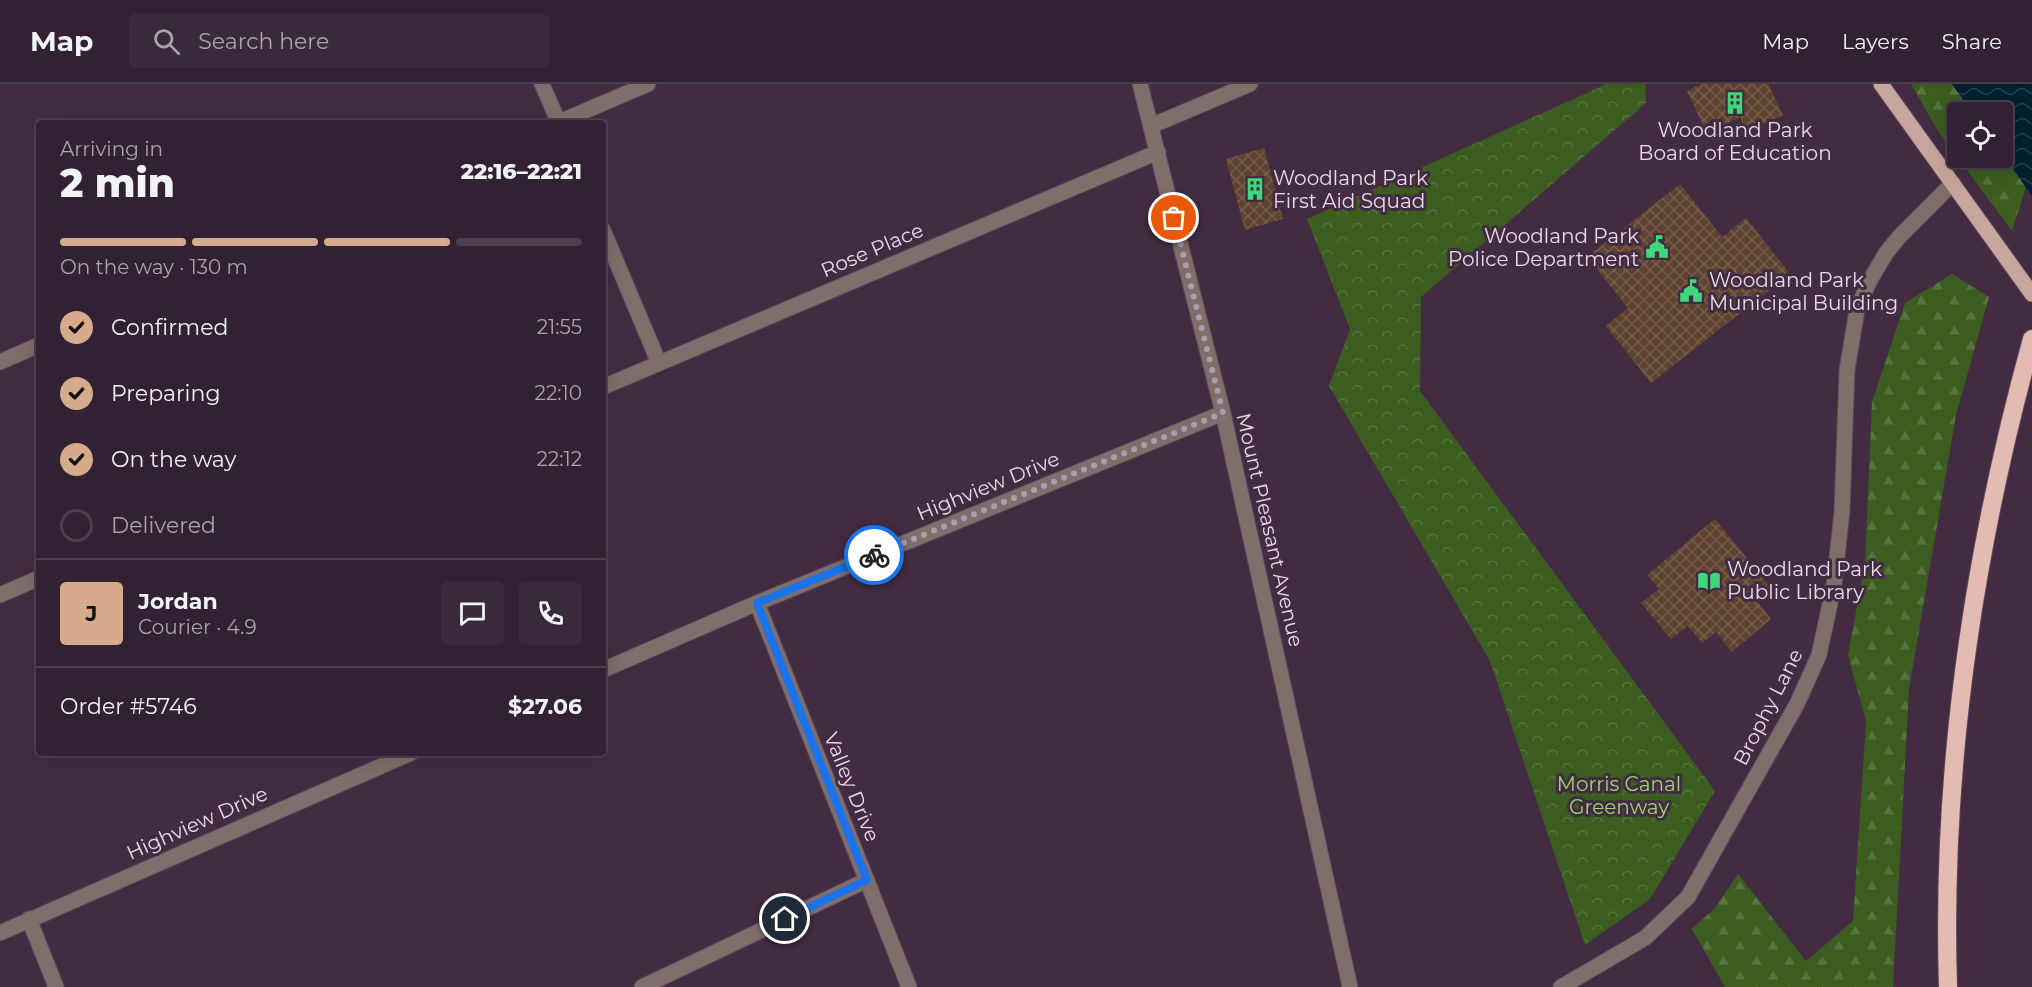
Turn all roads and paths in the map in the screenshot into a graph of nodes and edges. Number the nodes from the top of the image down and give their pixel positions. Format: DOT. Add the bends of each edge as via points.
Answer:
graph roads {
  1 [pos="542,84"];
  2 [pos="648,84"];
  3 [pos="1140,84"];
  4 [pos="1250,84"];
  5 [pos="1881,84"];
  6 [pos="557,120"];
  7 [pos="565,120"];
  8 [pos="1151,126"];
  9 [pos="1158,152"];
  10 [pos="1953,183"];
  11 [pos="606,237"];
  12 [pos="2032,294"];
  13 [pos="2032,339"];
  14 [pos="36,346"];
  15 [pos="0,362"];
  16 [pos="658,363"];
  17 [pos="606,386"];
  18 [pos="1223,413"];
  19 [pos="36,579"];
  20 [pos="0,595"];
  21 [pos="757,603"];
  22 [pos="606,669"];
  23 [pos="404,756"];
  24 [pos="867,880"];
  25 [pos="29,919"];
  26 [pos="0,933"];
  27 [pos="56,987"];
  28 [pos="642,987"];
  29 [pos="909,987"];
  30 [pos="1350,987"];
  31 [pos="1562,987"];
  32 [pos="1948,987"];
  1 -- 6 [label="street"];
  2 -- 7 [label="street"];
  3 -- 8 [label="street, Mount Pleasant Avenue"];
  4 -- 8 [label="street"];
  5 -- 10 [label="main road"];
  8 -- 9 [label="street, Mount Pleasant Avenue"];
  9 -- 16 [label="street, Rose Place"];
  9 -- 18 [label="street, Mount Pleasant Avenue"];
  10 -- 12 [label="main road"];
  10 -- 31 [label="street, Brophy Lane" via="1886,253 1857,310 1847,370 1842,511 1834,585 1819,655 1797,704 1688,897 1645,938"];
  11 -- 16 [label="street"];
  13 -- 32 [label="highway" via="2013,407 1981,560 1964,669 1954,764"];
  14 -- 15 [label="street"];
  16 -- 17 [label="street, Rose Place"];
  18 -- 21 [label="street, Highview Drive"];
  18 -- 30 [label="street, Mount Pleasant Avenue"];
  19 -- 20 [label="street"];
  21 -- 22 [label="street, Highview Drive"];
  21 -- 24 [label="street, Valley Drive"];
  23 -- 25 [label="street, Highview Drive"];
  24 -- 28 [label="street"];
  24 -- 29 [label="street, Valley Drive"];
  25 -- 26 [label="street, Highview Drive"];
  25 -- 27 [label="street"];
}
